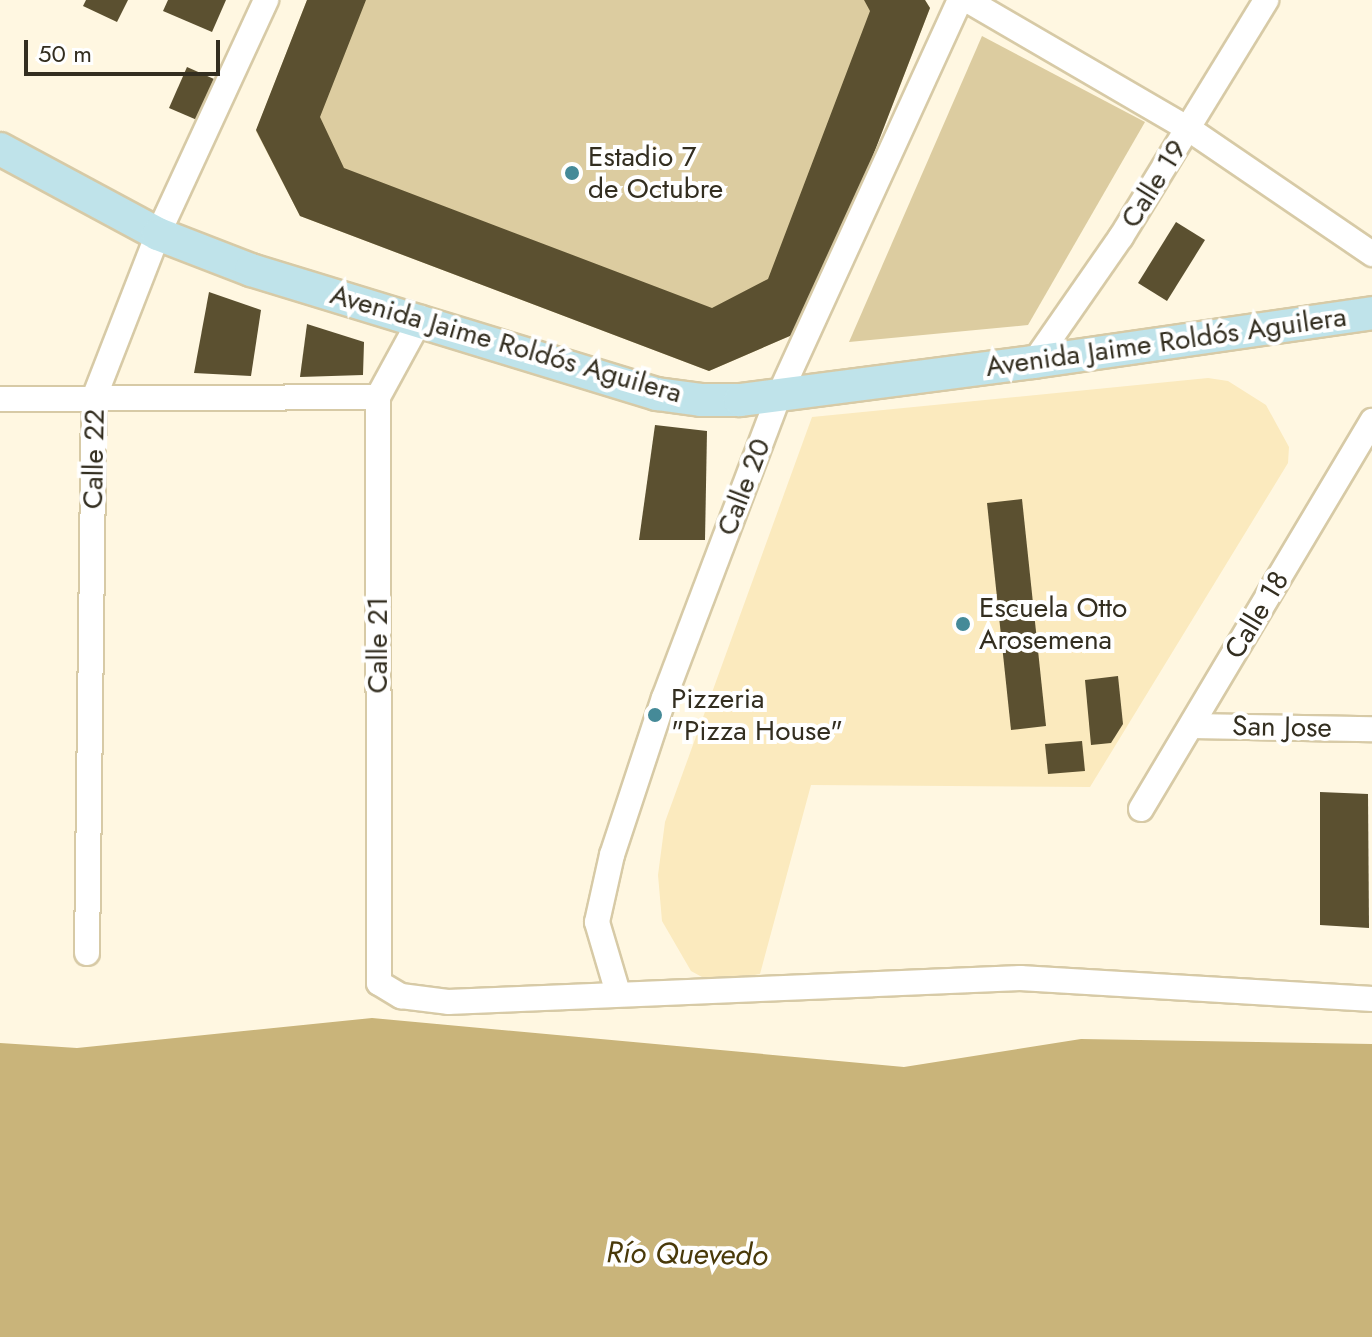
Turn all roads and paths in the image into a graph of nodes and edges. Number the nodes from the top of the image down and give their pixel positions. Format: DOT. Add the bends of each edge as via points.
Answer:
graph roads {
  1 [pos="266,0"];
  2 [pos="960,0"];
  3 [pos="967,0"];
  4 [pos="1266,0"];
  5 [pos="1189,129"];
  6 [pos="0,149"];
  7 [pos="158,234"];
  8 [pos="1372,254"];
  9 [pos="1372,313"];
  10 [pos="421,318"];
  11 [pos="1034,362"];
  12 [pos="780,393"];
  13 [pos="378,397"];
  14 [pos="94,398"];
  15 [pos="0,399"];
  16 [pos="1372,421"];
  17 [pos="1192,726"];
  18 [pos="1372,729"];
  19 [pos="1141,809"];
  20 [pos="87,953"];
  21 [pos="618,993"];
  22 [pos="1372,999"];
  1 -- 7 [label="street, Calle 22"];
  2 -- 12 [label="street, Calle 20"];
  3 -- 5 [label="street"];
  4 -- 5 [label="street, Calle 19"];
  5 -- 8 [label="street"];
  5 -- 11 [label="street, Calle 19"];
  6 -- 7 [label="main road, Avenida Jaime Roldós Aguilera"];
  7 -- 10 [label="main road, Avenida Jaime Roldós Aguilera" via="251,270"];
  7 -- 14 [label="street, Calle 22"];
  9 -- 11 [label="main road, Avenida Jaime Roldós Aguilera"];
  10 -- 12 [label="main road, Avenida Jaime Roldós Aguilera" via="657,394 714,400"];
  10 -- 13 [label="street, Calle 21"];
  11 -- 12 [label="main road, Avenida Jaime Roldós Aguilera"];
  12 -- 21 [label="street, Calle 20" via="664,698 612,855 597,922"];
  13 -- 14 [label="street"];
  13 -- 21 [label="street, Calle 21" via="379,983 401,996 448,1002"];
  14 -- 15 [label="street"];
  14 -- 20 [label="street, Calle 22"];
  16 -- 17 [label="street, Calle 18"];
  17 -- 18 [label="street, San Jose"];
  17 -- 19 [label="street, Calle 18"];
  21 -- 22 [label="street" via="1020,978"];
}
